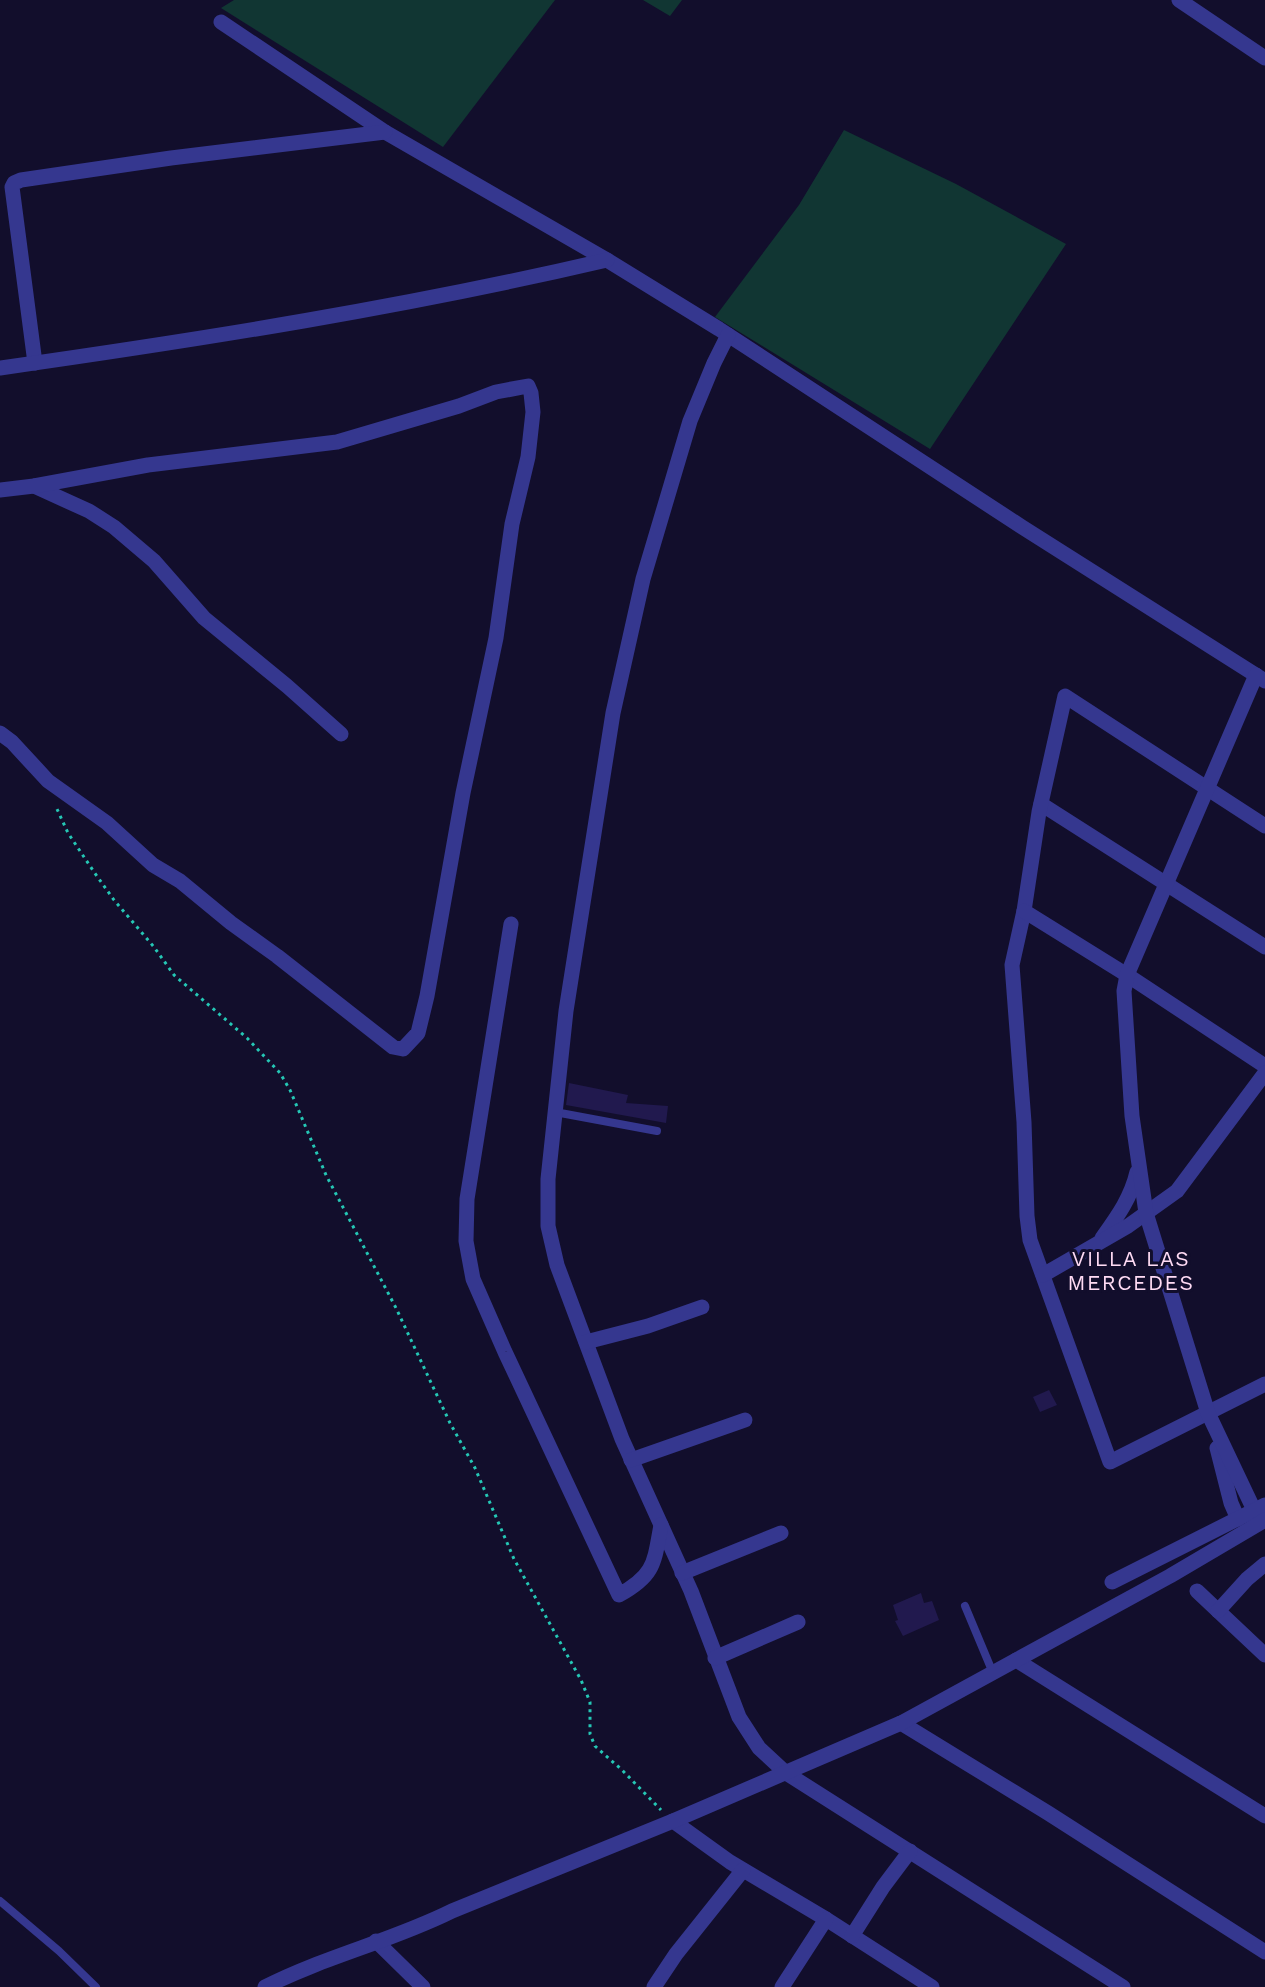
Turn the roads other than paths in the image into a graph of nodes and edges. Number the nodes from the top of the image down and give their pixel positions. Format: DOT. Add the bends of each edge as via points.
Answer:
graph roads {
  1 [pos="1179,0"];
  2 [pos="220,22"];
  3 [pos="1265,58"];
  4 [pos="385,132"];
  5 [pos="607,260"];
  6 [pos="728,335"];
  7 [pos="35,363"];
  8 [pos="0,368"];
  9 [pos="34,486"];
  10 [pos="0,490"];
  11 [pos="1260,678"];
  12 [pos="0,733"];
  13 [pos="341,734"];
  14 [pos="1207,789"];
  15 [pos="1041,804"];
  16 [pos="1265,826"];
  17 [pos="1166,884"];
  18 [pos="1024,911"];
  19 [pos="511,924"];
  20 [pos="1265,947"];
  21 [pos="1127,975"];
  22 [pos="1265,1066"];
  23 [pos="1265,1073"];
  24 [pos="555,1112"];
  25 [pos="657,1131"];
  26 [pos="1139,1166"];
  27 [pos="1146,1213"];
  28 [pos="1096,1245"];
  29 [pos="1043,1275"];
  30 [pos="702,1307"];
  31 [pos="586,1342"];
  32 [pos="1265,1384"];
  33 [pos="1208,1413"];
  34 [pos="745,1420"];
  35 [pos="632,1460"];
  36 [pos="1261,1512"];
  37 [pos="1238,1519"];
  38 [pos="661,1525"];
  39 [pos="781,1533"];
  40 [pos="1265,1564"];
  41 [pos="682,1573"];
  42 [pos="1112,1582"];
  43 [pos="1197,1591"];
  44 [pos="965,1606"];
  45 [pos="1218,1611"];
  46 [pos="798,1622"];
  47 [pos="1265,1655"];
  48 [pos="715,1658"];
  49 [pos="1016,1660"];
  50 [pos="993,1673"];
  51 [pos="901,1724"];
  52 [pos="786,1773"];
  53 [pos="1265,1816"];
  54 [pos="673,1821"];
  55 [pos="910,1851"];
  56 [pos="743,1870"];
  57 [pos="0,1901"];
  58 [pos="826,1919"];
  59 [pos="852,1935"];
  60 [pos="376,1941"];
  61 [pos="1265,1952"];
  62 [pos="912,1982"];
  63 [pos="96,1987"];
  64 [pos="266,1987"];
  65 [pos="423,1987"];
  66 [pos="654,1987"];
  67 [pos="782,1987"];
  68 [pos="932,1987"];
  69 [pos="1123,1987"];
  1 -- 3 [label="street"];
  2 -- 4 [label="street"];
  4 -- 5 [label="street"];
  4 -- 7 [label="street" via="171,158 14,183"];
  5 -- 6 [label="street"];
  5 -- 7 [label="street" via="342,316"];
  6 -- 11 [label="street"];
  6 -- 24 [label="street" via="690,422 643,579 618,691 567,1000"];
  7 -- 8 [label="street"];
  9 -- 10 [label="street"];
  9 -- 12 [label="street" via="148,465 337,442 496,392 528,386 533,412 528,457 512,524 496,638 418,1033 402,1049 393,1047 180,880 153,865 107,824 48,781"];
  9 -- 13 [label="street" via="104,519 130,540 204,618"];
  11 -- 14 [label="street"];
  14 -- 15 [label="street" via="1065,696"];
  14 -- 16 [label="street"];
  14 -- 17 [label="street"];
  15 -- 17 [label="street"];
  15 -- 18 [label="street"];
  17 -- 20 [label="street"];
  17 -- 21 [label="street"];
  18 -- 21 [label="street"];
  18 -- 29 [label="street" via="1012,965 1024,1122 1026,1216"];
  19 -- 38 [label="street" via="467,1199 466,1241 473,1279 619,1595 644,1579 649,1571"];
  21 -- 22 [label="street"];
  21 -- 26 [label="street" via="1124,991"];
  23 -- 27 [label="street" via="1177,1191"];
  24 -- 25 [label="lane"];
  24 -- 31 [label="street" via="548,1179 549,1226 557,1266"];
  26 -- 27 [label="street"];
  26 -- 28 [label="street" via="1133,1189 1119,1215"];
  27 -- 28 [label="street"];
  27 -- 33 [label="street"];
  28 -- 29 [label="street"];
  29 -- 33 [label="street" via="1110,1462"];
  30 -- 31 [label="street"];
  31 -- 35 [label="street"];
  32 -- 33 [label="street"];
  33 -- 36 [label="street"];
  33 -- 37 [label="street"];
  34 -- 35 [label="street"];
  35 -- 38 [label="street"];
  36 -- 37 [label="street"];
  36 -- 49 [label="street" via="1170,1576"];
  37 -- 42 [label="street"];
  38 -- 41 [label="street"];
  39 -- 41 [label="street"];
  40 -- 45 [label="street"];
  41 -- 48 [label="street"];
  43 -- 45 [label="street"];
  44 -- 50 [label="lane"];
  45 -- 47 [label="street"];
  46 -- 48 [label="street"];
  48 -- 52 [label="street" via="748,1733"];
  49 -- 50 [label="street"];
  49 -- 53 [label="street"];
  50 -- 51 [label="street"];
  51 -- 52 [label="street"];
  51 -- 61 [label="street"];
  52 -- 54 [label="street"];
  52 -- 55 [label="street"];
  54 -- 56 [label="street"];
  54 -- 60 [label="street"];
  55 -- 59 [label="street"];
  55 -- 69 [label="street"];
  56 -- 58 [label="street"];
  56 -- 66 [label="street"];
  57 -- 63 [label="lane"];
  58 -- 59 [label="street"];
  58 -- 67 [label="street"];
  59 -- 62 [label="street"];
  60 -- 64 [label="street" via="296,1971"];
  60 -- 65 [label="street"];
  62 -- 68 [label="street"];
}
